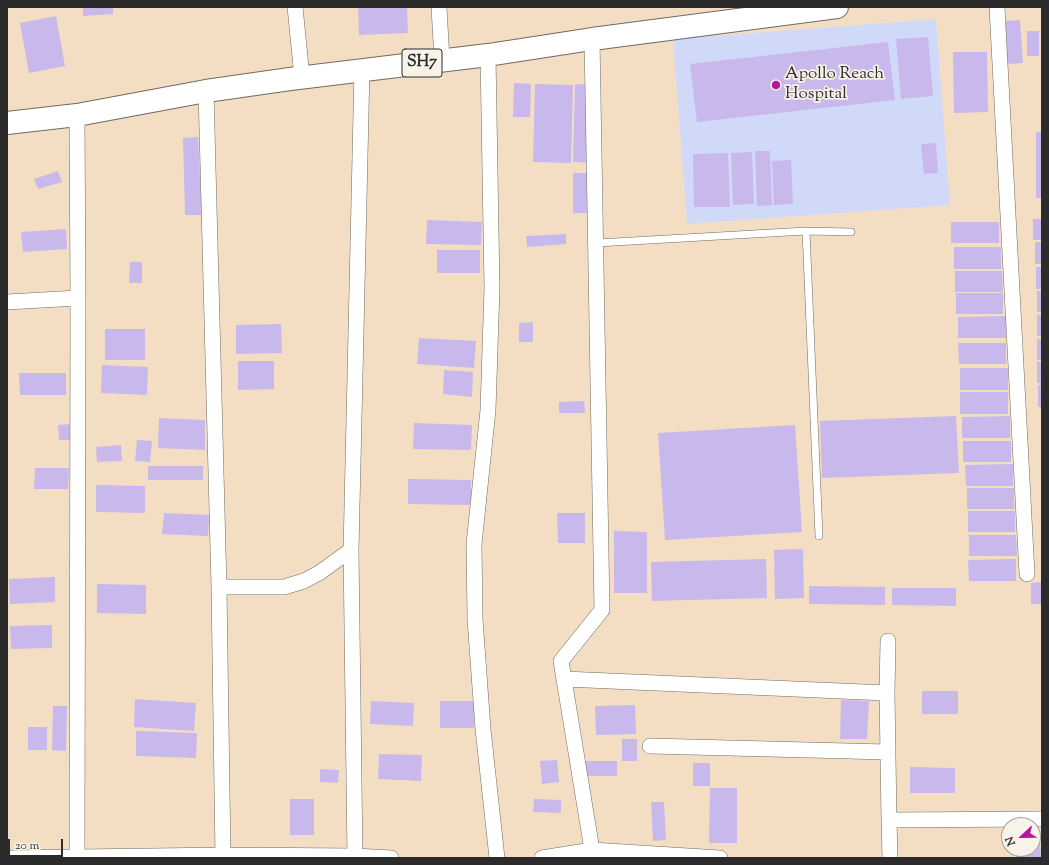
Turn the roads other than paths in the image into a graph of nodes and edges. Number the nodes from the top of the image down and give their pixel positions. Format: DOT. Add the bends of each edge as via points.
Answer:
graph roads {
  1 [pos="294,7"];
  2 [pos="439,7"];
  3 [pos="837,7"];
  4 [pos="997,7"];
  5 [pos="592,38"];
  6 [pos="488,55"];
  7 [pos="442,61"];
  8 [pos="362,69"];
  9 [pos="302,77"];
  10 [pos="206,91"];
  11 [pos="77,115"];
  12 [pos="7,123"];
  13 [pos="806,232"];
  14 [pos="851,232"];
  15 [pos="596,243"];
  16 [pos="78,298"];
  17 [pos="7,302"];
  18 [pos="819,536"];
  19 [pos="351,550"];
  20 [pos="1027,574"];
  21 [pos="219,587"];
  22 [pos="888,641"];
  23 [pos="564,679"];
  24 [pos="887,693"];
  25 [pos="650,746"];
  26 [pos="888,752"];
  27 [pos="1042,819"];
  28 [pos="889,820"];
  29 [pos="592,854"];
  30 [pos="224,856"];
  31 [pos="77,857"];
  32 [pos="355,857"];
  33 [pos="700,857"];
  34 [pos="7,858"];
  35 [pos="391,858"];
  36 [pos="497,858"];
  37 [pos="542,858"];
  38 [pos="720,858"];
  39 [pos="890,858"];
  1 -- 9 [label="street"];
  2 -- 7 [label="street"];
  3 -- 5 [label="main road, SH7"];
  4 -- 20 [label="street"];
  5 -- 6 [label="main road, SH7"];
  5 -- 15 [label="street"];
  6 -- 7 [label="main road, SH7"];
  6 -- 36 [label="street" via="492,288 488,410 474,544 475,619 483,729"];
  7 -- 8 [label="main road, SH7"];
  8 -- 9 [label="main road, SH7"];
  8 -- 19 [label="street"];
  9 -- 10 [label="main road, SH7"];
  10 -- 11 [label="main road, SH7"];
  10 -- 21 [label="street"];
  11 -- 12 [label="main road, SH7"];
  11 -- 16 [label="street"];
  13 -- 14 [label="lane"];
  13 -- 15 [label="lane"];
  13 -- 18 [label="lane"];
  15 -- 23 [label="street" via="602,610 561,661"];
  16 -- 17 [label="street"];
  16 -- 31 [label="street"];
  19 -- 21 [label="street" via="319,573 284,587"];
  19 -- 32 [label="street"];
  21 -- 30 [label="street"];
  22 -- 24 [label="street"];
  23 -- 24 [label="street"];
  23 -- 29 [label="street"];
  24 -- 26 [label="street"];
  25 -- 26 [label="street"];
  26 -- 28 [label="street"];
  27 -- 28 [label="street"];
  28 -- 39 [label="street"];
  29 -- 33 [label="street"];
  29 -- 37 [label="street"];
  30 -- 31 [label="street"];
  30 -- 32 [label="street"];
  31 -- 34 [label="street"];
  32 -- 35 [label="street"];
  33 -- 38 [label="street"];
}
